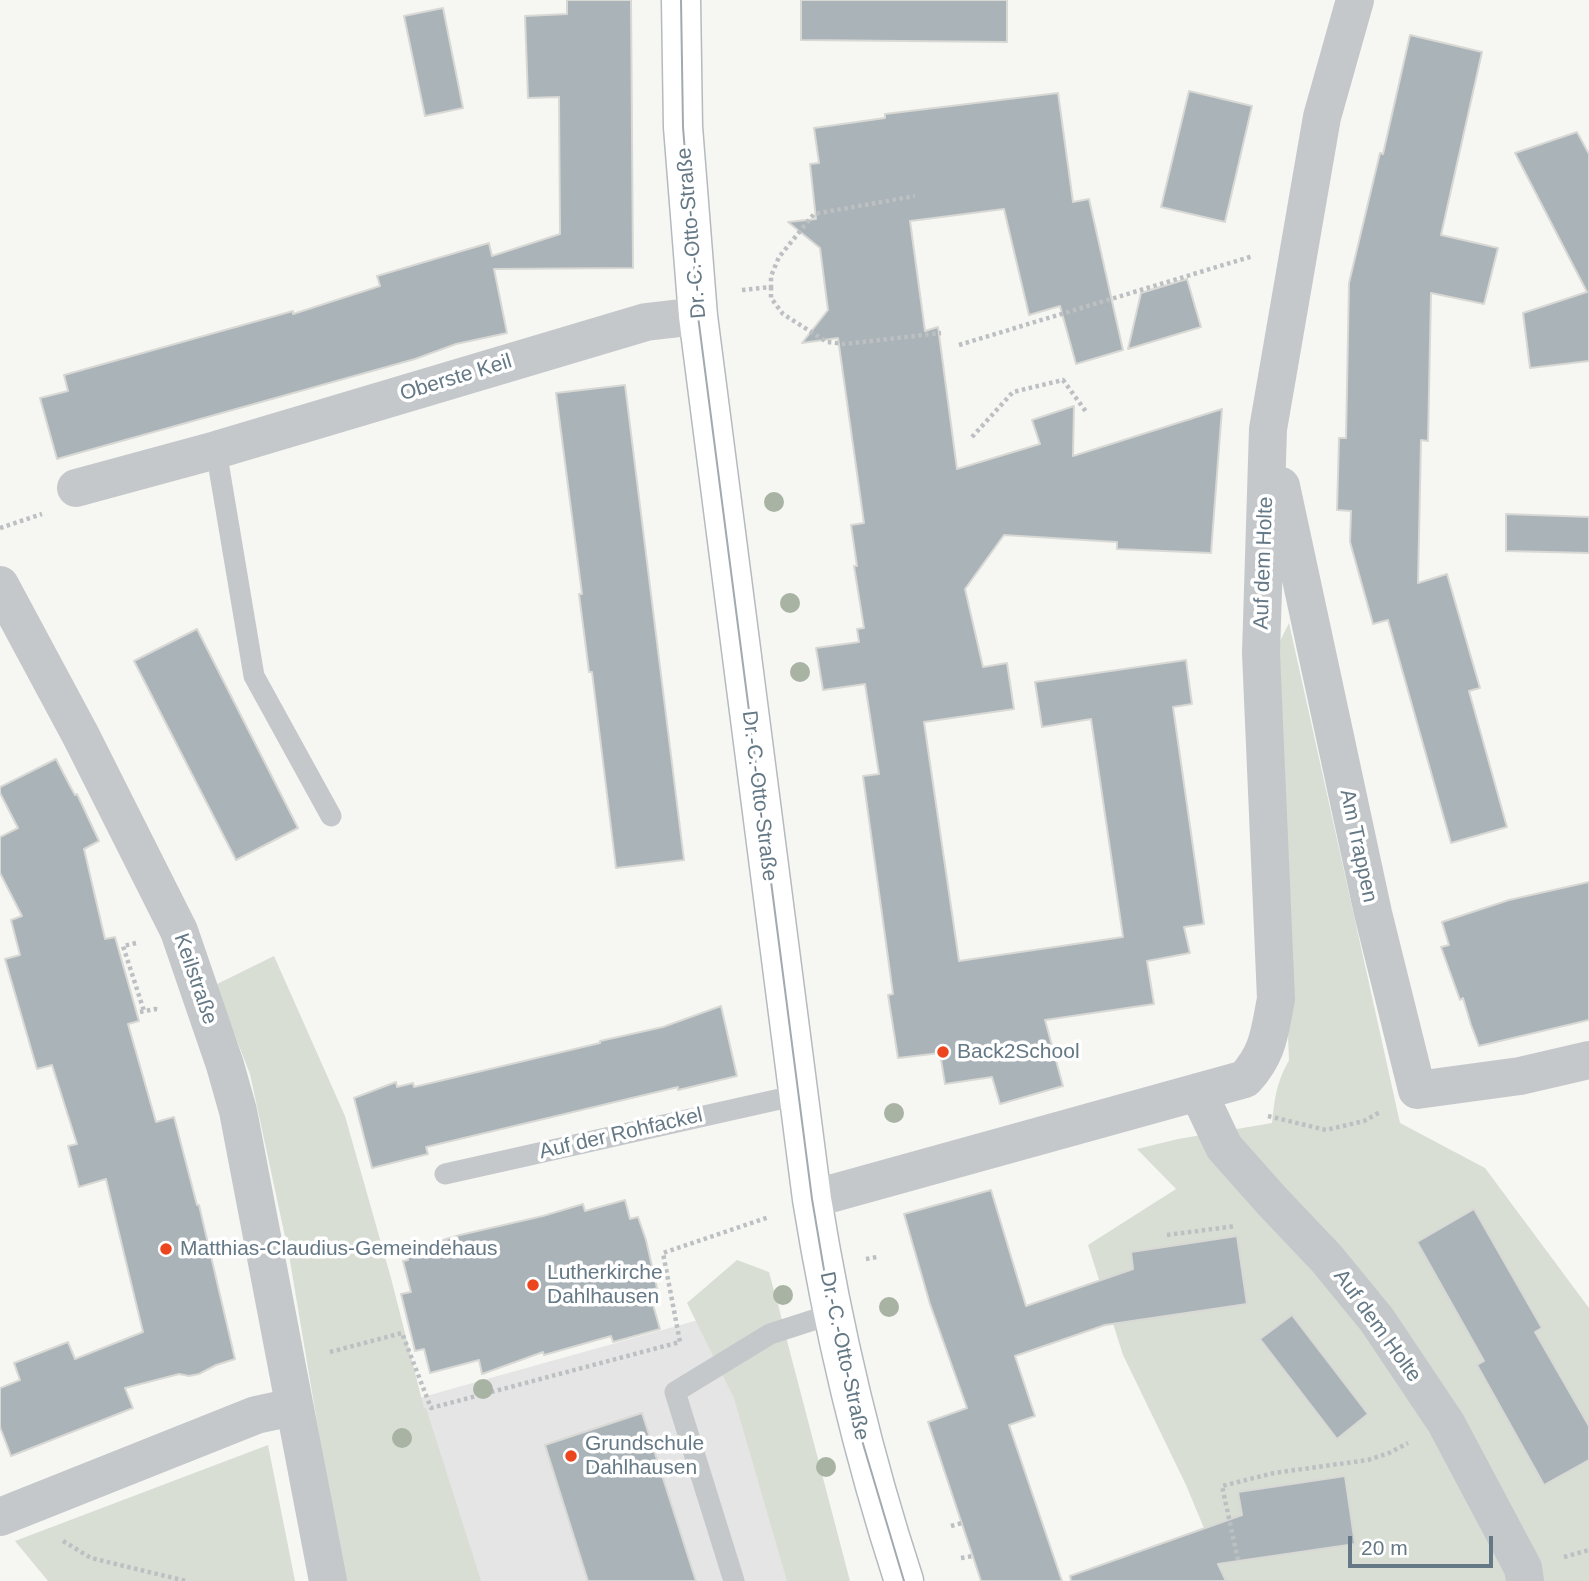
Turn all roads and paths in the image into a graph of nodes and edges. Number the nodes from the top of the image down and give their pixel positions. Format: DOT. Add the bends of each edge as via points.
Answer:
graph roads {
  1 [pos="681,0"];
  2 [pos="1355,0"];
  3 [pos="915,196"];
  4 [pos="1300,242"];
  5 [pos="771,287"];
  6 [pos="747,290"];
  7 [pos="698,316"];
  8 [pos="941,333"];
  9 [pos="959,345"];
  10 [pos="1087,414"];
  11 [pos="1268,429"];
  12 [pos="972,438"];
  13 [pos="216,450"];
  14 [pos="76,488"];
  15 [pos="33,517"];
  16 [pos="0,528"];
  17 [pos="0,585"];
  18 [pos="331,816"];
  19 [pos="134,943"];
  20 [pos="144,1012"];
  21 [pos="1589,1060"];
  22 [pos="1417,1090"];
  23 [pos="1198,1092"];
  24 [pos="798,1095"];
  25 [pos="1272,1117"];
  26 [pos="445,1174"];
  27 [pos="812,1199"];
  28 [pos="1272,1201"];
  29 [pos="1167,1235"];
  30 [pos="832,1314"];
  31 [pos="286,1364"];
  32 [pos="293,1406"];
  33 [pos="1446,1423"];
  34 [pos="14,1511"];
  35 [pos="962,1523"];
  36 [pos="951,1526"];
  37 [pos="973,1556"];
  38 [pos="961,1558"];
  39 [pos="1238,1560"];
  40 [pos="186,1581"];
  41 [pos="328,1581"];
  42 [pos="734,1581"];
  43 [pos="904,1581"];
  44 [pos="1525,1581"];
  1 -- 7 [label="street, Dr.-C.-Otto-Straße" via="684,127"];
  2 -- 4 [label="street, Auf dem Holte" via="1322,117"];
  3 -- 5 [label="path" via="814,214 779,257"];
  4 -- 9 [label="path"];
  4 -- 11 [label="street, Auf dem Holte"];
  5 -- 6 [label="path"];
  5 -- 8 [label="path" via="771,298 783,314 827,342"];
  7 -- 13 [label="street, Oberste Keil" via="646,322"];
  7 -- 24 [label="street, Dr.-C.-Otto-Straße"];
  10 -- 12 [label="path" via="1063,380 1013,392"];
  11 -- 22 [label="street, Am Trappen" via="1373,914"];
  11 -- 23 [label="street, Auf dem Holte" via="1261,653 1276,999 1267,1046 1258,1065 1245,1079"];
  13 -- 14 [label="street, Oberste Keil"];
  13 -- 18 [label="lane" via="254,676"];
  15 -- 16 [label="path"];
  17 -- 31 [label="street, Keilstraße" via="179,931 239,1111"];
  19 -- 20 [label="path" via="122,946"];
  21 -- 22 [label="street" via="1520,1076"];
  22 -- 25 [label="path" via="1364,1121 1326,1130"];
  23 -- 27 [label="street, Auf dem Holte"];
  23 -- 28 [label="street, Auf dem Holte" via="1224,1147"];
  24 -- 26 [label="lane, Auf der Rohfackel"];
  24 -- 27 [label="street, Dr.-C.-Otto-Straße"];
  27 -- 30 [label="street, Dr.-C.-Otto-Straße"];
  27 -- 31 [label="path" via="663,1254 680,1342 431,1408 402,1333"];
  28 -- 29 [label="path" via="1238,1226"];
  28 -- 33 [label="street, Auf dem Holte" via="1377,1320"];
  30 -- 42 [label="lane" via="770,1334 675,1392 699,1442"];
  30 -- 43 [label="street, Dr.-C.-Otto-Straße" via="858,1427"];
  31 -- 32 [label="street, Keilstraße"];
  32 -- 34 [label="street" via="256,1415"];
  32 -- 41 [label="street, Keilstraße"];
  33 -- 39 [label="path" via="1368,1460 1274,1473 1222,1486"];
  33 -- 44 [label="street, Auf dem Holte" via="1523,1568"];
  34 -- 40 [label="path" via="91,1558"];
  35 -- 36 [label="path"];
  37 -- 38 [label="path"];
}
